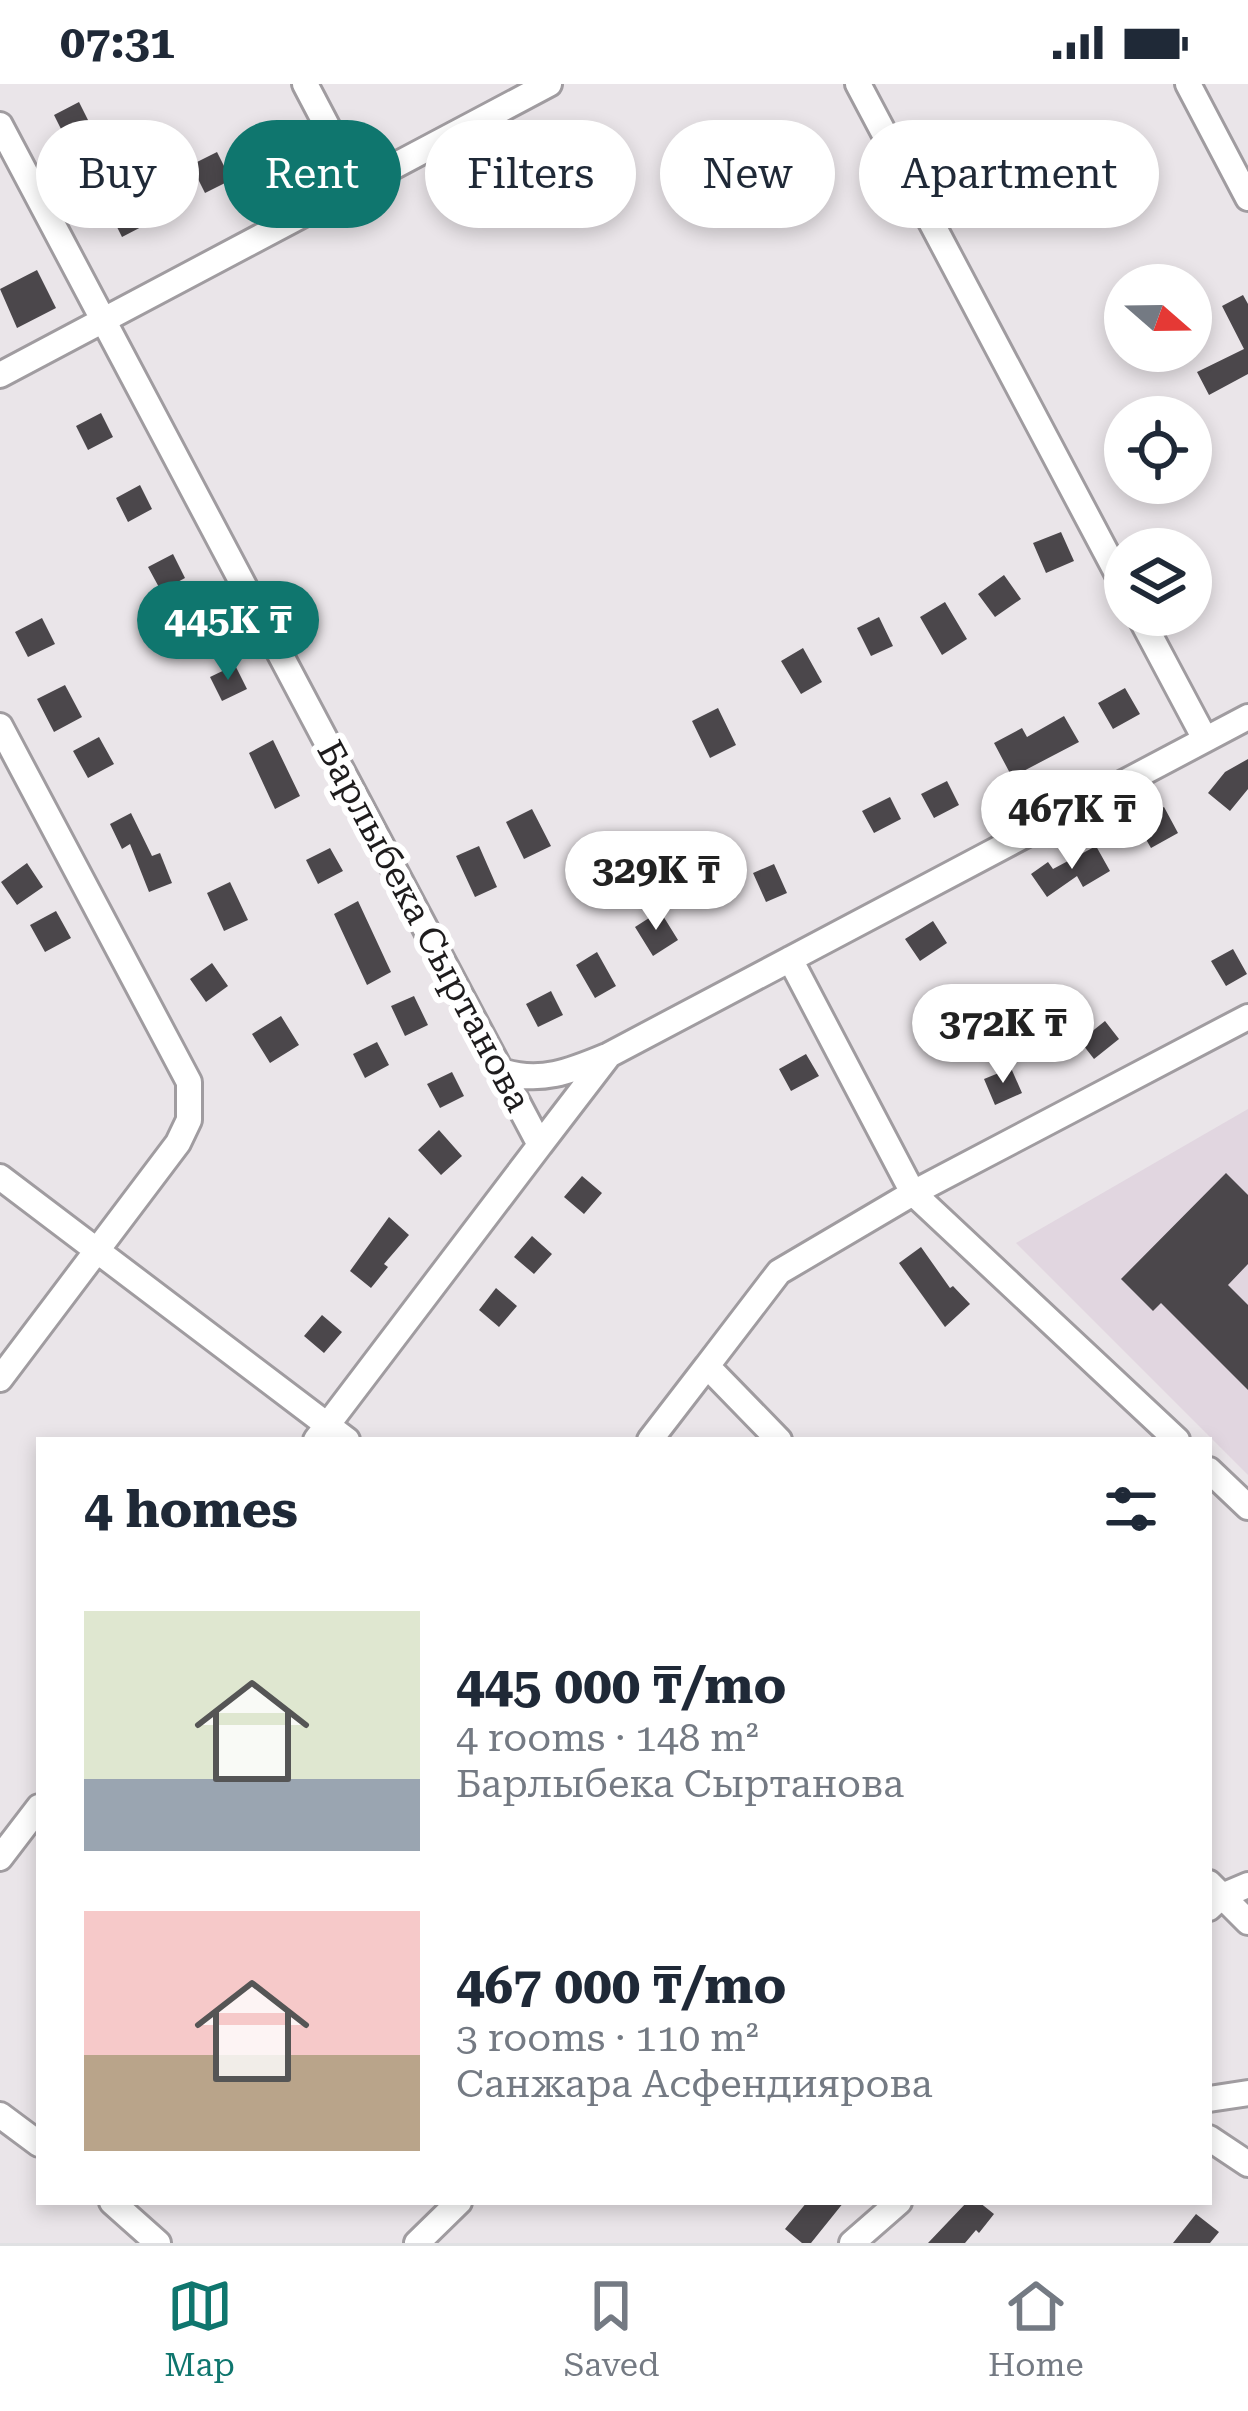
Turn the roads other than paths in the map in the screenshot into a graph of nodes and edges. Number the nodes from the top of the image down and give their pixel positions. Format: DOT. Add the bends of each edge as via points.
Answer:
graph roads {
  1 [pos="304,84"];
  2 [pos="549,84"];
  3 [pos="858,84"];
  4 [pos="1187,84"];
  5 [pos="323,120"];
  6 [pos="0,125"];
  7 [pos="401,161"];
  8 [pos="1248,198"];
  9 [pos="276,228"];
  10 [pos="103,320"];
  11 [pos="0,375"];
  12 [pos="1104,548"];
  13 [pos="1150,636"];
  14 [pos="1248,717"];
  15 [pos="0,726"];
  16 [pos="1205,739"];
  17 [pos="790,959"];
  18 [pos="1248,1017"];
  19 [pos="610,1055"];
  20 [pos="502,1071"];
  21 [pos="540,1144"];
  22 [pos="0,1177"];
  23 [pos="913,1193"];
  24 [pos="96,1251"];
  25 [pos="706,1366"];
  26 [pos="0,1378"];
  27 [pos="330,1435"];
  28 [pos="652,1437"];
  29 [pos="775,1437"];
  30 [pos="1174,1437"];
  31 [pos="1212,1474"];
  32 [pos="1248,1507"];
  33 [pos="36,1811"];
  34 [pos="0,1858"];
  35 [pos="1248,1885"];
  36 [pos="1213,1896"];
  37 [pos="1248,1922"];
  38 [pos="1248,2092"];
  39 [pos="1212,2098"];
  40 [pos="0,2114"];
  41 [pos="1212,2140"];
  42 [pos="36,2142"];
  43 [pos="1248,2164"];
  44 [pos="115,2205"];
  45 [pos="456,2205"];
  46 [pos="896,2205"];
  47 [pos="158,2243"];
  48 [pos="417,2243"];
  49 [pos="852,2243"];
  1 -- 5 [label="street"];
  2 -- 7 [label="street"];
  3 -- 12 [label="street"];
  4 -- 8 [label="street"];
  6 -- 10 [label="street, Барлыбека Сыртанова"];
  9 -- 10 [label="street"];
  10 -- 11 [label="street"];
  10 -- 20 [label="street, Барлыбека Сыртанова"];
  13 -- 16 [label="street"];
  14 -- 16 [label="street"];
  15 -- 24 [label="street" via="189,1082 189,1120 178,1142"];
  16 -- 17 [label="street"];
  17 -- 19 [label="street"];
  17 -- 23 [label="street"];
  18 -- 23 [label="street"];
  19 -- 20 [label="street" via="562,1074"];
  19 -- 21 [label="street"];
  20 -- 21 [label="street, Барлыбека Сыртанова"];
  21 -- 27 [label="street, Барлыбека Сыртанова"];
  22 -- 24 [label="street"];
  23 -- 25 [label="street" via="778,1272"];
  23 -- 30 [label="street"];
  24 -- 26 [label="street"];
  24 -- 27 [label="street"];
  25 -- 28 [label="street"];
  25 -- 29 [label="street"];
  31 -- 32 [label="street"];
  33 -- 34 [label="street"];
  35 -- 36 [label="street"];
  36 -- 37 [label="street"];
  38 -- 39 [label="street"];
  40 -- 42 [label="street"];
  41 -- 43 [label="street"];
  44 -- 47 [label="street"];
  45 -- 48 [label="street"];
  46 -- 49 [label="street"];
}
